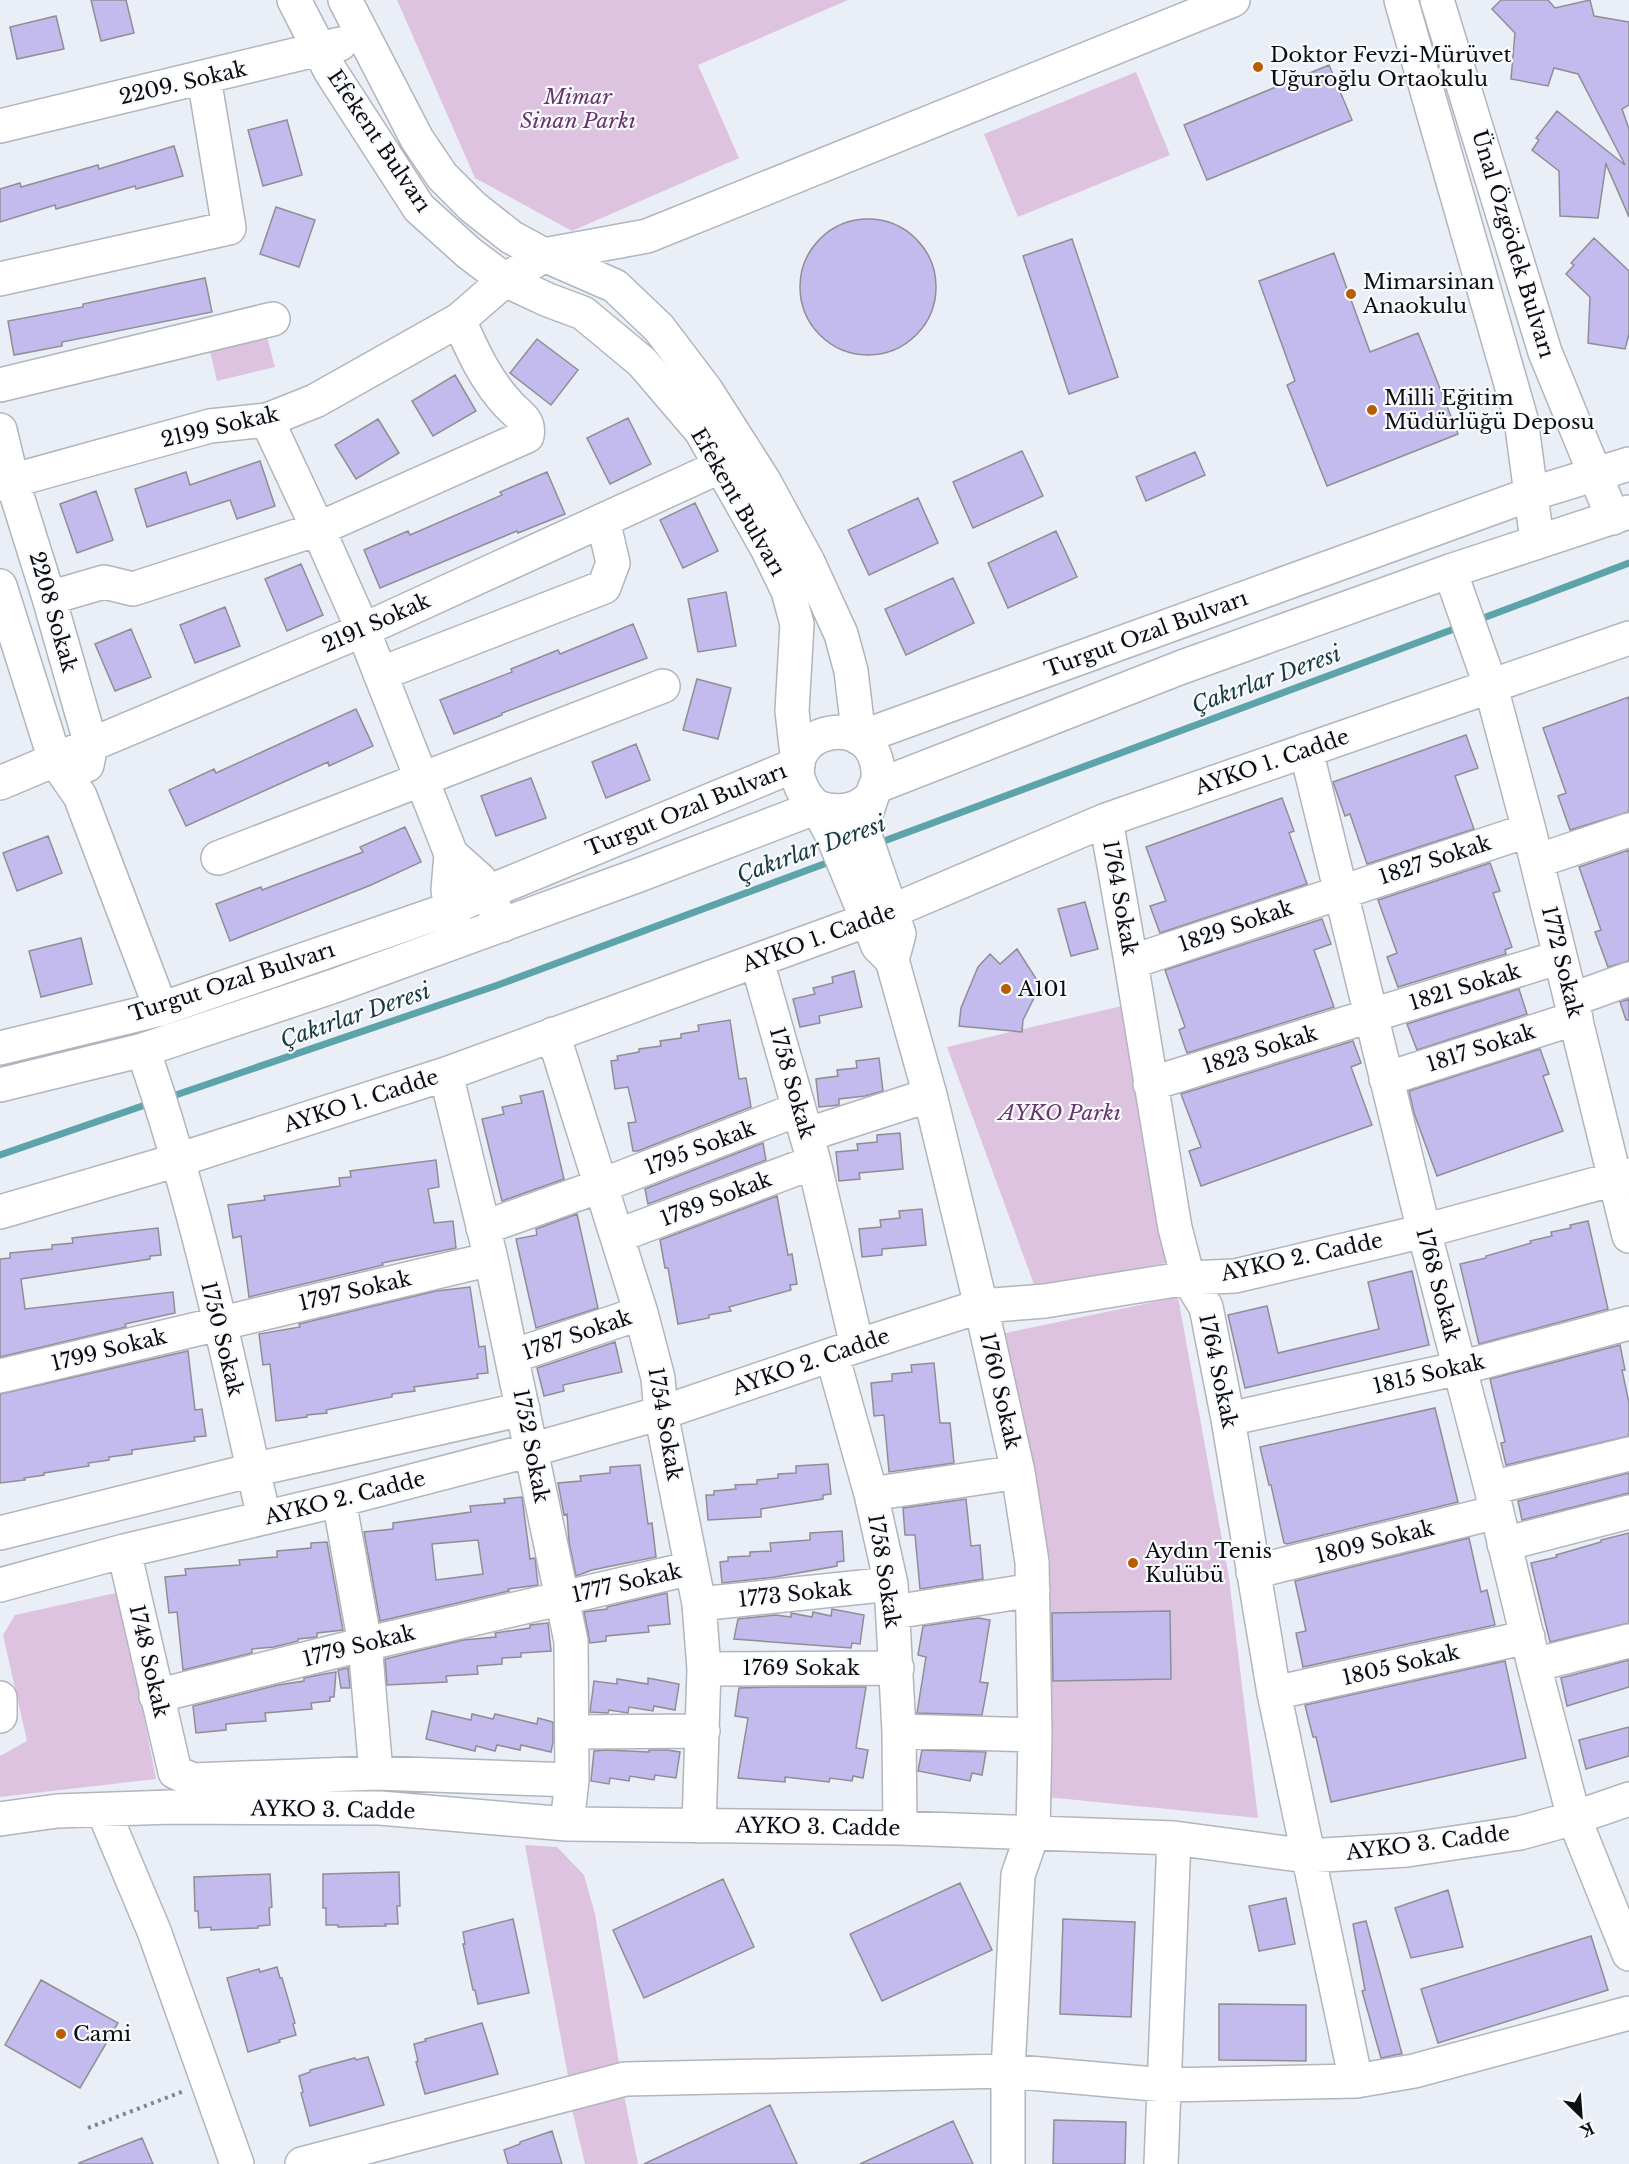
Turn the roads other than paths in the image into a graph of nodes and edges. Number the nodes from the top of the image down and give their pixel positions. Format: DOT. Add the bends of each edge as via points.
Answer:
graph roads {
  1 [pos="294,0"];
  2 [pos="345,0"];
  3 [pos="1233,0"];
  4 [pos="1401,0"];
  5 [pos="1437,0"];
  6 [pos="365,38"];
  7 [pos="320,50"];
  8 [pos="204,78"];
  9 [pos="0,126"];
  10 [pos="647,236"];
  11 [pos="544,255"];
  12 [pos="591,276"];
  13 [pos="0,279"];
  14 [pos="505,279"];
  15 [pos="548,300"];
  16 [pos="273,319"];
  17 [pos="459,320"];
  18 [pos="0,385"];
  19 [pos="267,420"];
  20 [pos="0,430"];
  21 [pos="735,460"];
  22 [pos="1629,464"];
  23 [pos="1594,474"];
  24 [pos="6,482"];
  25 [pos="1532,494"];
  26 [pos="1621,515"];
  27 [pos="603,520"];
  28 [pos="318,529"];
  29 [pos="1537,542"];
  30 [pos="1450,571"];
  31 [pos="0,586"];
  32 [pos="49,598"];
  33 [pos="363,630"];
  34 [pos="1629,638"];
  35 [pos="380,674"];
  36 [pos="663,686"];
  37 [pos="1491,687"];
  38 [pos="859,738"];
  39 [pos="91,745"];
  40 [pos="1306,750"];
  41 [pos="55,760"];
  42 [pos="798,764"];
  43 [pos="420,779"];
  44 [pos="0,783"];
  45 [pos="875,788"];
  46 [pos="80,796"];
  47 [pos="817,807"];
  48 [pos="1106,820"];
  49 [pos="1529,830"];
  50 [pos="1629,830"];
  51 [pos="855,849"];
  52 [pos="451,854"];
  53 [pos="218,858"];
  54 [pos="1537,861"];
  55 [pos="1341,891"];
  56 [pos="486,892"];
  57 [pos="450,909"];
  58 [pos="879,916"];
  59 [pos="503,925"];
  60 [pos="457,941"];
  61 [pos="1560,957"];
  62 [pos="892,960"];
  63 [pos="757,962"];
  64 [pos="1131,962"];
  65 [pos="1629,980"];
  66 [pos="161,1009"];
  67 [pos="1574,1009"];
  68 [pos="1370,1016"];
  69 [pos="554,1034"];
  70 [pos="0,1048"];
  71 [pos="143,1050"];
  72 [pos="446,1074"];
  73 [pos="1386,1078"];
  74 [pos="1150,1084"];
  75 [pos="0,1085"];
  76 [pos="930,1095"];
  77 [pos="807,1136"];
  78 [pos="178,1160"];
  79 [pos="1622,1177"];
  80 [pos="600,1186"];
  81 [pos="0,1212"];
  82 [pos="1424,1231"];
  83 [pos="617,1236"];
  84 [pos="1629,1236"];
  85 [pos="487,1243"];
  86 [pos="1188,1278"];
  87 [pos="981,1306"];
  88 [pos="641,1313"];
  89 [pos="219,1323"];
  90 [pos="1629,1323"];
  91 [pos="845,1350"];
  92 [pos="513,1356"];
  93 [pos="1460,1368"];
  94 [pos="0,1376"];
  95 [pos="523,1409"];
  96 [pos="661,1413"];
  97 [pos="1228,1419"];
  98 [pos="531,1450"];
  99 [pos="1629,1454"];
  100 [pos="253,1470"];
  101 [pos="1018,1472"];
  102 [pos="871,1494"];
  103 [pos="339,1500"];
  104 [pos="1494,1500"];
  105 [pos="1629,1512"];
  106 [pos="264,1518"];
  107 [pos="0,1533"];
  108 [pos="1504,1544"];
  109 [pos="124,1551"];
  110 [pos="692,1568"];
  111 [pos="1253,1572"];
  112 [pos="0,1584"];
  113 [pos="1033,1590"];
  114 [pos="562,1598"];
  115 [pos="893,1598"];
  116 [pos="699,1604"];
  117 [pos="1629,1641"];
  118 [pos="365,1644"];
  119 [pos="1531,1651"];
  120 [pos="897,1668"];
  121 [pos="704,1669"];
  122 [pos="1274,1693"];
  123 [pos="156,1696"];
  124 [pos="0,1698"];
  125 [pos="0,1716"];
  126 [pos="704,1731"];
  127 [pos="899,1731"];
  128 [pos="573,1732"];
  129 [pos="1035,1735"];
  130 [pos="175,1772"];
  131 [pos="376,1773"];
  132 [pos="572,1780"];
  133 [pos="1629,1799"];
  134 [pos="103,1810"];
  135 [pos="1574,1818"];
  136 [pos="0,1819"];
  137 [pos="567,1824"];
  138 [pos="699,1826"];
  139 [pos="900,1828"];
  140 [pos="1033,1832"];
  141 [pos="1174,1838"];
  142 [pos="1307,1856"];
  143 [pos="1629,1954"];
  144 [pos="1629,2013"];
  145 [pos="1008,2071"];
  146 [pos="1356,2081"];
  147 [pos="1165,2085"];
  148 [pos="237,2164"];
  149 [pos="302,2164"];
  150 [pos="1008,2164"];
  151 [pos="1161,2164"];
  1 -- 7 [label="street, Efekent Bulvarı"];
  2 -- 6 [label="street, Efekent Bulvarı"];
  3 -- 10 [label="street"];
  4 -- 25 [label="street, Ünal Özgödek Bulvarı" via="1521,419"];
  5 -- 23 [label="street, Ünal Özgödek Bulvarı" via="1545,352"];
  6 -- 7 [label="street, 2209. Sokak"];
  6 -- 11 [label="street, Efekent Bulvarı" via="417,139 442,176 511,237"];
  7 -- 8 [label="street, 2209. Sokak"];
  7 -- 14 [label="street, Efekent Bulvarı" via="419,208"];
  8 -- 9 [label="street, 2209. Sokak"];
  8 -- 13 [label="street" via="229,228"];
  10 -- 11 [label="street"];
  10 -- 12 [label="street"];
  11 -- 12 [label="street, Efekent Bulvarı"];
  11 -- 14 [label="street"];
  12 -- 15 [label="street"];
  12 -- 21 [label="street, Efekent Bulvarı" via="615,286 659,328 706,390"];
  14 -- 15 [label="street, Efekent Bulvarı"];
  14 -- 17 [label="street"];
  15 -- 17 [label="street"];
  15 -- 21 [label="street, Efekent Bulvarı" via="584,312 642,362 701,431"];
  16 -- 18 [label="street"];
  17 -- 19 [label="street, 2199 Sokak" via="315,401"];
  17 -- 28 [label="street" via="492,385 524,417 527,436"];
  19 -- 24 [label="street, 2199 Sokak" via="210,426"];
  19 -- 28 [label="street"];
  20 -- 24 [label="street, 2208 Sokak"];
  21 -- 27 [label="street, 2191 Sokak"];
  21 -- 38 [label="street" via="808,562 841,634 851,671"];
  21 -- 42 [label="street, Efekent Bulvarı" via="788,591 797,624 792,711"];
  22 -- 23 [label="street, Turgut Ozal Bulvarı"];
  23 -- 25 [label="street, Turgut Ozal Bulvarı"];
  23 -- 26 [label="street, Ünal Özgödek Bulvarı"];
  24 -- 32 [label="street, 2208 Sokak"];
  25 -- 29 [label="street, Ünal Özgödek Bulvarı"];
  25 -- 38 [label="street, Turgut Ozal Bulvarı"];
  26 -- 29 [label="street, Turgut Ozal Bulvarı"];
  27 -- 33 [label="street, 2191 Sokak"];
  27 -- 35 [label="street" via="613,563 604,587"];
  28 -- 32 [label="street" via="134,589 104,582"];
  28 -- 33 [label="street"];
  29 -- 30 [label="street, Turgut Ozal Bulvarı"];
  30 -- 37 [label="street, 1772 Sokak"];
  30 -- 45 [label="street, Turgut Ozal Bulvarı" via="1182,667"];
  31 -- 41 [label="street, 2208 Sokak"];
  32 -- 39 [label="street, 2208 Sokak"];
  33 -- 35 [label="street"];
  33 -- 39 [label="street, 2191 Sokak"];
  34 -- 37 [label="street, AYKO 1. Cadde"];
  35 -- 43 [label="street"];
  36 -- 43 [label="street"];
  37 -- 40 [label="street, AYKO 1. Cadde"];
  37 -- 49 [label="street, 1772 Sokak"];
  38 -- 42 [label="street, Turgut Ozal Bulvarı" via="848,733 824,734 805,748"];
  38 -- 45 [label="street" via="876,757"];
  39 -- 41 [label="street, 2191 Sokak"];
  39 -- 46 [label="street, 2208 Sokak"];
  40 -- 48 [label="street, AYKO 1. Cadde"];
  40 -- 55 [label="street, 1768 Sokak"];
  41 -- 44 [label="street, 2191 Sokak"];
  41 -- 46 [label="street, 2208 Sokak"];
  42 -- 47 [label="street, Efekent Bulvarı" via="800,786"];
  42 -- 56 [label="street, Turgut Ozal Bulvarı"];
  43 -- 52 [label="street"];
  43 -- 53 [label="street"];
  45 -- 47 [label="street, Turgut Ozal Bulvarı" via="853,809 840,812"];
  45 -- 51 [label="street"];
  46 -- 66 [label="street, 2208 Sokak"];
  47 -- 51 [label="street, Efekent Bulvarı"];
  47 -- 59 [label="street, Turgut Ozal Bulvarı"];
  48 -- 58 [label="street, AYKO 1. Cadde"];
  48 -- 64 [label="street, 1764 Sokak"];
  49 -- 54 [label="street, 1772 Sokak"];
  49 -- 55 [label="street, 1827 Sokak"];
  50 -- 54 [label="street"];
  51 -- 58 [label="street, Efekent Bulvarı"];
  52 -- 56 [label="street" via="480,880"];
  52 -- 57 [label="street"];
  54 -- 61 [label="street, 1772 Sokak"];
  55 -- 64 [label="street, 1829 Sokak"];
  55 -- 68 [label="street, 1768 Sokak"];
  56 -- 57 [label="street, Turgut Ozal Bulvarı"];
  56 -- 59 [label="street"];
  57 -- 60 [label="street"];
  57 -- 66 [label="street, Turgut Ozal Bulvarı"];
  58 -- 62 [label="street, Efekent Bulvarı" via="899,934"];
  58 -- 63 [label="street, AYKO 1. Cadde"];
  59 -- 60 [label="street, Turgut Ozal Bulvarı"];
  60 -- 71 [label="street, Turgut Ozal Bulvarı" via="334,987"];
  61 -- 67 [label="street, 1772 Sokak"];
  61 -- 68 [label="street, 1821 Sokak"];
  62 -- 76 [label="street, 1760 Sokak"];
  63 -- 69 [label="street, AYKO 1. Cadde"];
  63 -- 77 [label="street, 1758 Sokak"];
  64 -- 74 [label="street, 1764 Sokak"];
  65 -- 67 [label="street, 1817 Sokak"];
  66 -- 70 [label="street, Turgut Ozal Bulvarı"];
  67 -- 73 [label="street, 1817 Sokak"];
  67 -- 79 [label="street, 1772 Sokak"];
  68 -- 73 [label="street, 1768 Sokak"];
  68 -- 74 [label="street, 1823 Sokak"];
  69 -- 72 [label="street, AYKO 1. Cadde"];
  69 -- 80 [label="street, 1754 Sokak"];
  71 -- 75 [label="street, Turgut Ozal Bulvarı"];
  71 -- 78 [label="street, 1750 Sokak"];
  72 -- 78 [label="street, AYKO 1. Cadde"];
  72 -- 85 [label="street, 1752 Sokak"];
  73 -- 82 [label="street, 1768 Sokak"];
  74 -- 86 [label="street, 1764 Sokak" via="1175,1228"];
  76 -- 77 [label="street"];
  76 -- 87 [label="street, 1760 Sokak"];
  77 -- 80 [label="street, 1795 Sokak"];
  77 -- 83 [label="street, 1789 Sokak"];
  77 -- 91 [label="street, 1758 Sokak"];
  78 -- 81 [label="street, AYKO 1. Cadde"];
  78 -- 89 [label="street, 1750 Sokak"];
  79 -- 82 [label="street, AYKO 2. Cadde"];
  79 -- 84 [label="street, 1772 Sokak"];
  80 -- 83 [label="street, 1754 Sokak"];
  80 -- 85 [label="street, 1795 Sokak"];
  82 -- 86 [label="street, AYKO 2. Cadde" via="1235,1276"];
  82 -- 93 [label="street, 1768 Sokak"];
  83 -- 88 [label="street, 1754 Sokak"];
  85 -- 89 [label="street, 1797 Sokak"];
  85 -- 92 [label="street, 1752 Sokak"];
  86 -- 87 [label="street, AYKO 2. Cadde"];
  86 -- 97 [label="street, 1764 Sokak" via="1206,1307"];
  87 -- 91 [label="street, AYKO 2. Cadde"];
  87 -- 101 [label="street, 1760 Sokak"];
  88 -- 92 [label="street, 1787 Sokak"];
  88 -- 96 [label="street, 1754 Sokak" via="658,1378"];
  89 -- 94 [label="street, 1799 Sokak"];
  89 -- 100 [label="street, 1750 Sokak"];
  90 -- 93 [label="street, 1815 Sokak"];
  91 -- 96 [label="street, AYKO 2. Cadde"];
  91 -- 102 [label="street, 1758 Sokak"];
  92 -- 95 [label="street, 1752 Sokak"];
  93 -- 97 [label="street, 1815 Sokak"];
  93 -- 104 [label="street, 1768 Sokak"];
  95 -- 98 [label="street, 1752 Sokak"];
  95 -- 100 [label="street"];
  96 -- 98 [label="street, AYKO 2. Cadde"];
  96 -- 110 [label="street, 1754 Sokak"];
  97 -- 111 [label="street, 1764 Sokak"];
  98 -- 103 [label="street, AYKO 2. Cadde"];
  98 -- 114 [label="street, 1752 Sokak"];
  99 -- 104 [label="street, 1809 Sokak"];
  100 -- 106 [label="street, 1750 Sokak"];
  100 -- 107 [label="street"];
  101 -- 102 [label="street"];
  101 -- 113 [label="street, 1760 Sokak"];
  102 -- 115 [label="street, 1758 Sokak"];
  103 -- 106 [label="street, AYKO 2. Cadde"];
  103 -- 118 [label="street"];
  104 -- 108 [label="street, 1768 Sokak"];
  104 -- 111 [label="street, 1809 Sokak"];
  105 -- 108 [label="street"];
  106 -- 109 [label="street, AYKO 2. Cadde"];
  108 -- 119 [label="street, 1768 Sokak"];
  109 -- 112 [label="street, AYKO 2. Cadde"];
  109 -- 123 [label="street, 1748 Sokak"];
  110 -- 114 [label="street, 1777 Sokak"];
  110 -- 116 [label="street, 1754 Sokak"];
  111 -- 122 [label="street, 1764 Sokak"];
  113 -- 115 [label="street, 1773 Sokak"];
  113 -- 129 [label="street, 1760 Sokak"];
  114 -- 118 [label="street, 1779 Sokak"];
  114 -- 128 [label="street, 1752 Sokak" via="571,1641"];
  115 -- 116 [label="street, 1773 Sokak"];
  115 -- 120 [label="street, 1758 Sokak"];
  116 -- 121 [label="street, 1754 Sokak"];
  117 -- 119 [label="street, 1805 Sokak"];
  118 -- 123 [label="street, 1779 Sokak"];
  118 -- 131 [label="street"];
  119 -- 122 [label="street, 1805 Sokak"];
  119 -- 135 [label="street, 1768 Sokak"];
  120 -- 121 [label="street, 1769 Sokak"];
  120 -- 127 [label="street, 1758 Sokak"];
  121 -- 126 [label="street, 1754 Sokak"];
  122 -- 142 [label="street, 1764 Sokak"];
  123 -- 130 [label="street, 1748 Sokak"];
  124 -- 125 [label="street"];
  126 -- 128 [label="street"];
  126 -- 138 [label="street, 1754 Sokak"];
  127 -- 129 [label="street"];
  127 -- 139 [label="street, 1758 Sokak"];
  128 -- 132 [label="street, 1752 Sokak"];
  129 -- 140 [label="street, 1760 Sokak"];
  130 -- 131 [label="street, AYKO 3. Cadde" via="193,1780"];
  131 -- 132 [label="street, AYKO 3. Cadde"];
  132 -- 137 [label="street, 1752 Sokak"];
  133 -- 135 [label="street, AYKO 3. Cadde"];
  134 -- 136 [label="street, AYKO 3. Cadde" via="57,1811"];
  134 -- 137 [label="street, AYKO 3. Cadde" via="380,1808"];
  134 -- 148 [label="street" via="154,1931"];
  135 -- 142 [label="street, AYKO 3. Cadde" via="1520,1833 1407,1850"];
  135 -- 143 [label="street, 1768 Sokak"];
  137 -- 138 [label="street, AYKO 3. Cadde"];
  138 -- 139 [label="street, AYKO 3. Cadde"];
  139 -- 140 [label="street, AYKO 3. Cadde"];
  140 -- 141 [label="street, AYKO 3. Cadde"];
  140 -- 145 [label="street, 1760 Sokak" via="1018,1875"];
  141 -- 142 [label="street, AYKO 3. Cadde"];
  141 -- 147 [label="street"];
  142 -- 146 [label="street, 1764 Sokak"];
  144 -- 146 [label="street" via="1414,2071"];
  145 -- 147 [label="street"];
  145 -- 149 [label="street" via="625,2079"];
  145 -- 150 [label="street, 1760 Sokak"];
  146 -- 147 [label="street"];
  147 -- 151 [label="street"];
}
